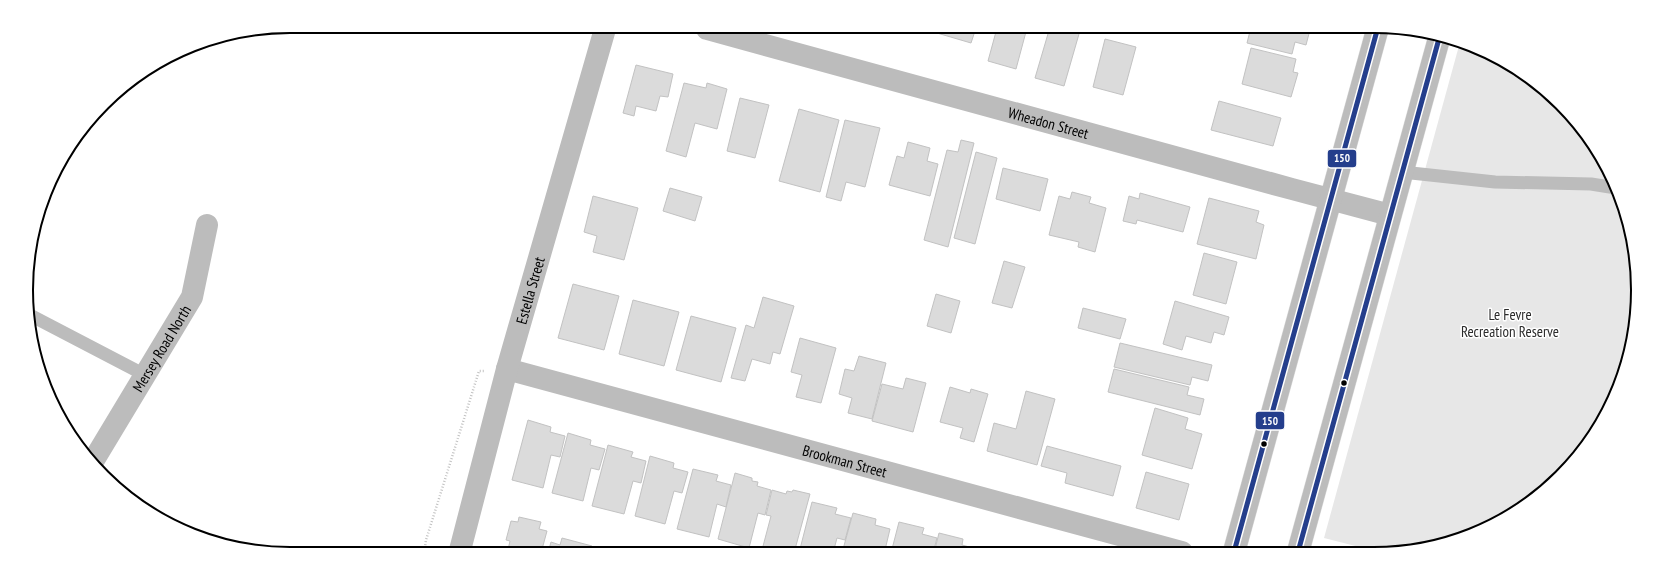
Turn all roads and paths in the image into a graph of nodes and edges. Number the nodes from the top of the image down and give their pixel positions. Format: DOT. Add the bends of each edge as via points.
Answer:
graph roads {
  1 [pos="604,33"];
  2 [pos="722,33"];
  3 [pos="1376,33"];
  4 [pos="1438,41"];
  5 [pos="1402,172"];
  6 [pos="1609,187"];
  7 [pos="1331,200"];
  8 [pos="1390,215"];
  9 [pos="207,225"];
  10 [pos="35,317"];
  11 [pos="508,369"];
  12 [pos="145,375"];
  13 [pos="95,457"];
  14 [pos="425,547"];
  15 [pos="461,547"];
  16 [pos="1164,547"];
  17 [pos="1235,547"];
  18 [pos="1299,547"];
  1 -- 11 [label="main road, Estella Street"];
  2 -- 7 [label="main road, Wheadon Street"];
  3 -- 7 [label="main road"];
  4 -- 5 [label="main road"];
  5 -- 6 [label="lane" via="1495,182 1591,184"];
  5 -- 8 [label="main road"];
  7 -- 8 [label="main road, Wheadon Street"];
  7 -- 17 [label="main road"];
  8 -- 18 [label="main road"];
  9 -- 12 [label="main road, Mersey Road North" via="192,297"];
  10 -- 12 [label="lane"];
  11 -- 14 [label="path" via="479,371"];
  11 -- 15 [label="main road, Estella Street"];
  11 -- 16 [label="main road, Brookman Street"];
  12 -- 13 [label="main road, Mersey Road North"];
}
